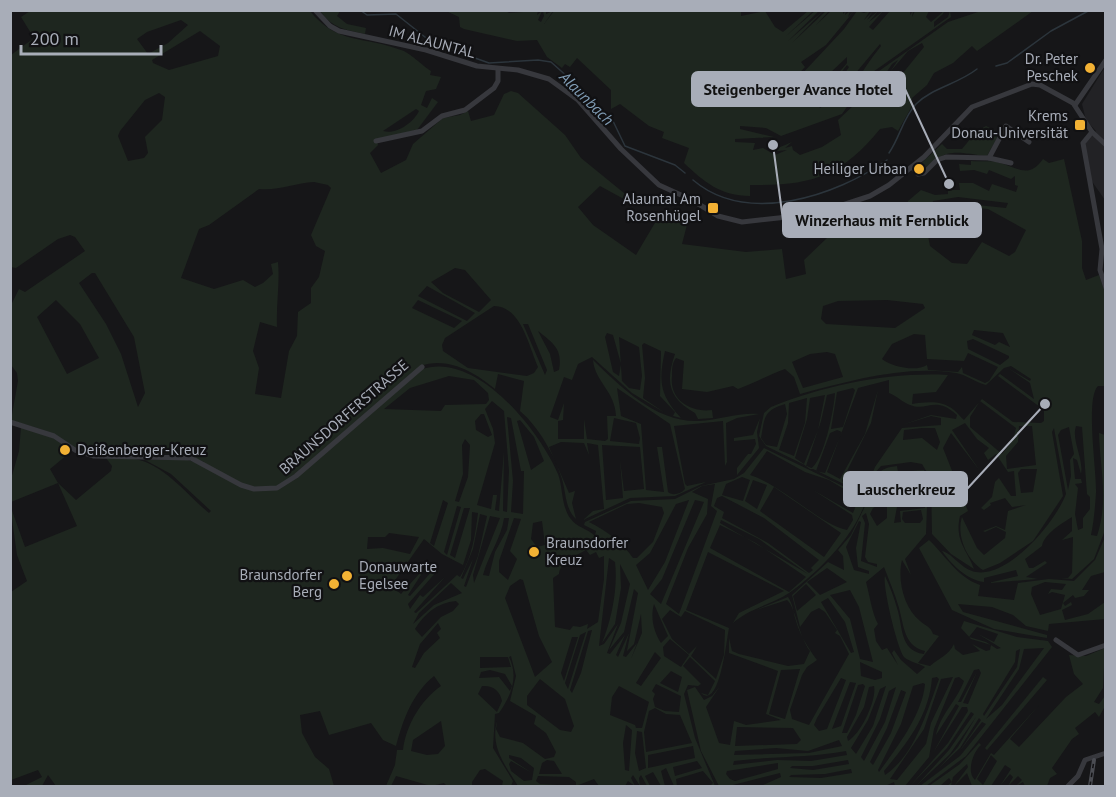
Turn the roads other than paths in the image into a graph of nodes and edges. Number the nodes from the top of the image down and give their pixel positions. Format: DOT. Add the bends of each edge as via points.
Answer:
graph roads {
  1 [pos="315,10"];
  2 [pos="1106,60"];
  3 [pos="498,69"];
  4 [pos="1075,105"];
  5 [pos="1092,132"];
  6 [pos="376,141"];
  7 [pos="1029,142"];
  8 [pos="1106,145"];
  9 [pos="989,158"];
  10 [pos="1011,163"];
  11 [pos="912,167"];
  12 [pos="1106,288"];
  13 [pos="422,367"];
  14 [pos="10,422"];
  15 [pos="1056,640"];
  16 [pos="1106,645"];
  17 [pos="1106,753"];
  18 [pos="1068,786"];
  1 -- 3 [label="street, IM ALAUNTAL" via="339,31"];
  2 -- 4 [label="street"];
  3 -- 6 [label="street" via="494,87 465,110 442,116 422,131"];
  3 -- 11 [label="street, IM ALAUNTAL" via="518,70 549,80 578,100 658,185 731,220 788,219 831,211 877,192"];
  4 -- 5 [label="street"];
  4 -- 11 [label="street, IM ALAUNTAL" via="1036,84 1002,93 965,112"];
  5 -- 8 [label="street"];
  5 -- 12 [label="street" via="1083,143 1102,249 1100,270"];
  7 -- 9 [label="street" via="1006,126"];
  9 -- 10 [label="street"];
  9 -- 11 [label="street" via="946,157 921,174"];
  13 -- 14 [label="street, BRAUNSDORFERSTRASSE" via="277,488 241,485 191,458 86,454 54,436"];
  15 -- 16 [label="street" via="1078,655"];
  17 -- 18 [label="street" via="1085,760"];
}
